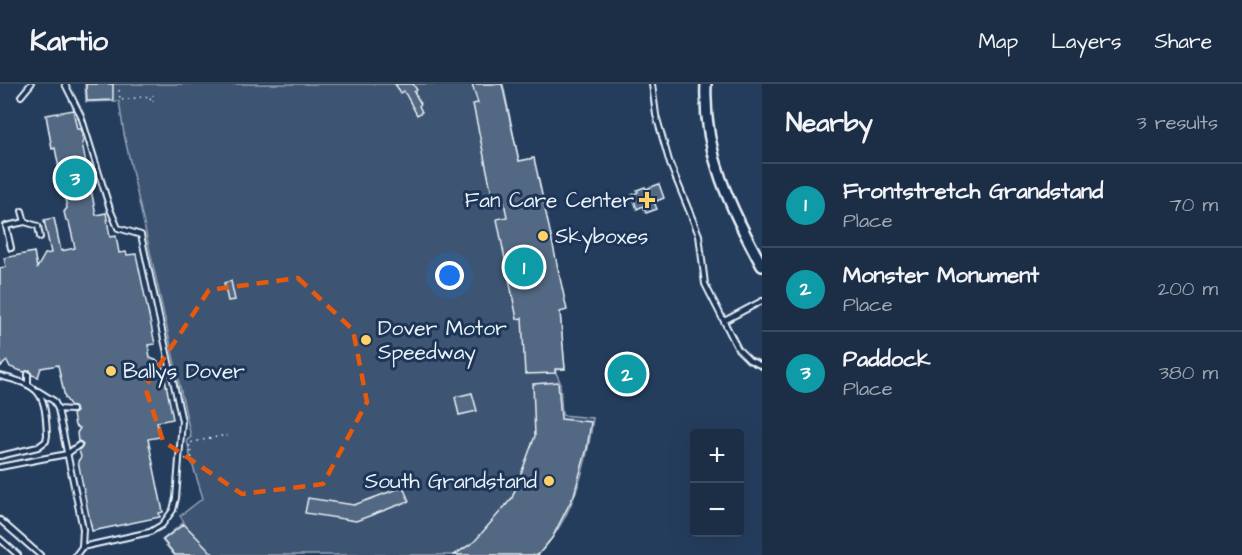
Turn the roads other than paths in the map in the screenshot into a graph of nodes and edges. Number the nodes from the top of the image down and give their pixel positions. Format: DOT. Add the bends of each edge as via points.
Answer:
graph roads {
  1 [pos="31,84"];
  2 [pos="65,84"];
  3 [pos="652,84"];
  4 [pos="706,84"];
  5 [pos="21,96"];
  6 [pos="22,211"];
  7 [pos="25,222"];
  8 [pos="40,237"];
  9 [pos="11,248"];
  10 [pos="762,266"];
  11 [pos="762,301"];
  12 [pos="724,321"];
  13 [pos="762,366"];
  14 [pos="28,374"];
  15 [pos="0,376"];
  16 [pos="28,385"];
  17 [pos="38,391"];
  18 [pos="58,410"];
  19 [pos="72,410"];
  20 [pos="79,445"];
  21 [pos="67,454"];
  22 [pos="0,456"];
  23 [pos="0,467"];
  24 [pos="0,520"];
  25 [pos="0,539"];
  26 [pos="82,547"];
  27 [pos="18,555"];
  28 [pos="40,555"];
  29 [pos="76,555"];
  1 -- 5 [label="lane"];
  2 -- 26 [label="lane" via="81,116 118,228 141,235 182,421 176,498 168,519 150,532"];
  3 -- 12 [label="lane" via="670,164 699,235 705,284"];
  4 -- 10 [label="street" via="706,115 717,171"];
  6 -- 7 [label="lane"];
  7 -- 8 [label="lane" via="38,226"];
  7 -- 9 [label="lane" via="6,226"];
  11 -- 12 [label="lane"];
  12 -- 13 [label="lane" via="738,349"];
  14 -- 16 [label="lane"];
  15 -- 16 [label="lane"];
  16 -- 17 [label="lane"];
  17 -- 18 [label="lane" via="54,401"];
  17 -- 22 [label="lane" via="47,424 46,441 38,447"];
  18 -- 19 [label="lane"];
  18 -- 21 [label="lane"];
  20 -- 21 [label="lane"];
  21 -- 23 [label="lane"];
  21 -- 26 [label="lane" via="83,529"];
  24 -- 28 [label="lane"];
  25 -- 27 [label="lane"];
  26 -- 29 [label="lane"];
}
